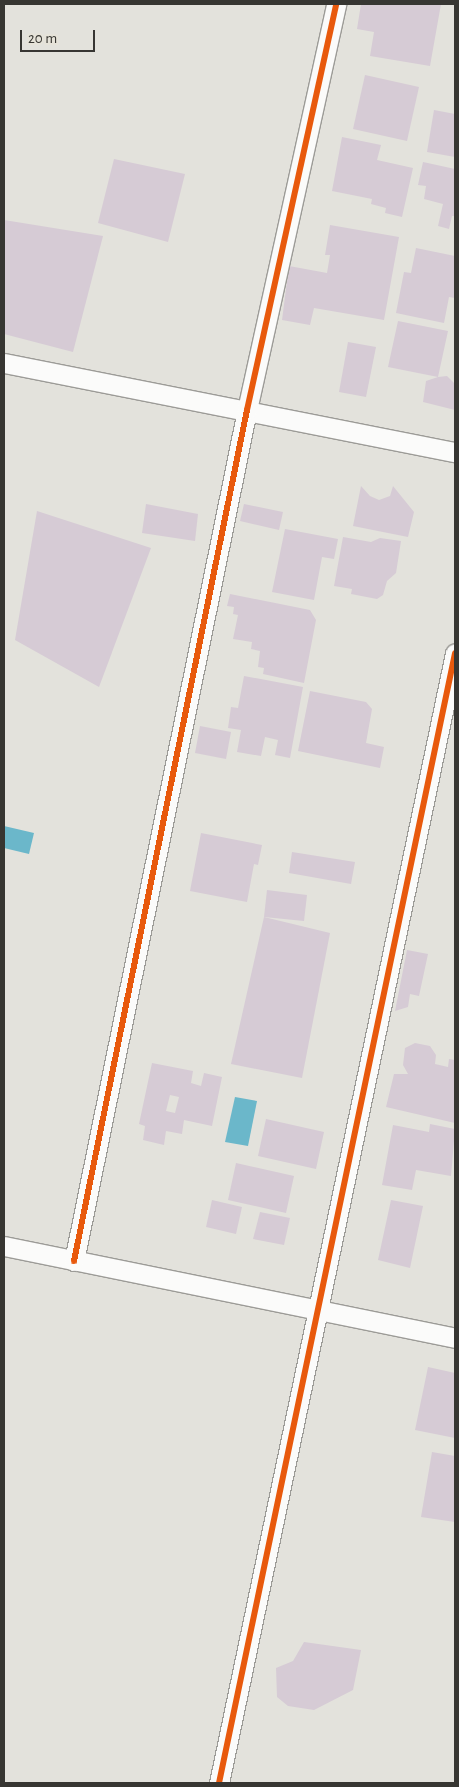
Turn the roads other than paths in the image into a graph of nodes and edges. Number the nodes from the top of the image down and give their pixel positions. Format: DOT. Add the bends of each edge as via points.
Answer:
graph roads {
  1 [pos="336,4"];
  2 [pos="4,363"];
  3 [pos="246,410"];
  4 [pos="455,452"];
  5 [pos="455,653"];
  6 [pos="4,1246"];
  7 [pos="74,1261"];
  8 [pos="318,1310"];
  9 [pos="455,1338"];
  10 [pos="219,1783"];
  1 -- 3 [label="street"];
  2 -- 3 [label="street"];
  3 -- 4 [label="street"];
  3 -- 7 [label="street"];
  5 -- 8 [label="street"];
  6 -- 7 [label="street"];
  7 -- 8 [label="street"];
  8 -- 9 [label="street"];
  8 -- 10 [label="street"];
}
